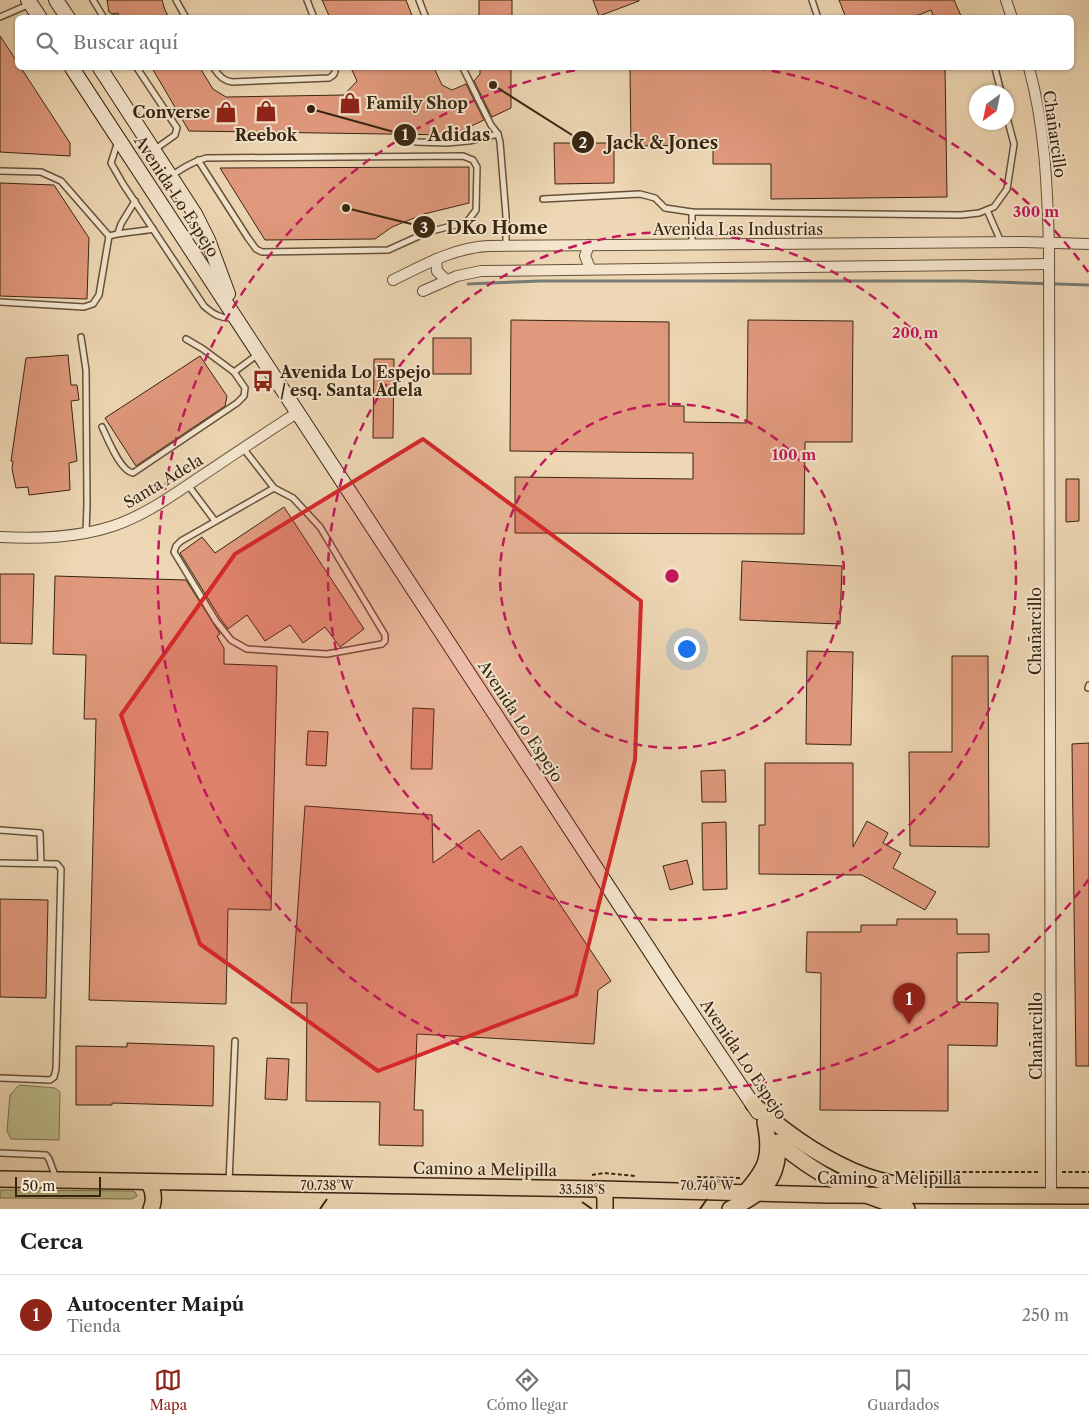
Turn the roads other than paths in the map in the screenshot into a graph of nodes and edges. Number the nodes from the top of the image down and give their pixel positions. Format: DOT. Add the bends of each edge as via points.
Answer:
graph roads {
  1 [pos="56,0"];
  2 [pos="93,0"];
  3 [pos="176,0"];
  4 [pos="307,0"];
  5 [pos="419,0"];
  6 [pos="812,0"];
  7 [pos="1006,0"];
  8 [pos="31,1"];
  9 [pos="38,15"];
  10 [pos="66,15"];
  11 [pos="102,15"];
  12 [pos="184,15"];
  13 [pos="313,15"];
  14 [pos="425,15"];
  15 [pos="817,15"];
  16 [pos="1011,15"];
  17 [pos="0,17"];
  18 [pos="73,70"];
  19 [pos="101,70"];
  20 [pos="138,70"];
  21 [pos="216,70"];
  22 [pos="336,70"];
  23 [pos="464,70"];
  24 [pos="996,70"];
  25 [pos="1029,70"];
  26 [pos="999,85"];
  27 [pos="1010,130"];
  28 [pos="498,134"];
  29 [pos="119,138"];
  30 [pos="416,142"];
  31 [pos="154,150"];
  32 [pos="198,160"];
  33 [pos="0,171"];
  34 [pos="174,180"];
  35 [pos="157,197"];
  36 [pos="543,199"];
  37 [pos="135,201"];
  38 [pos="987,210"];
  39 [pos="692,212"];
  40 [pos="153,229"];
  41 [pos="118,233"];
  42 [pos="109,236"];
  43 [pos="1001,242"];
  44 [pos="692,244"];
  45 [pos="1050,244"];
  46 [pos="1089,244"];
  47 [pos="589,245"];
  48 [pos="506,246"];
  49 [pos="436,259"];
  50 [pos="1050,264"];
  51 [pos="590,268"];
  52 [pos="393,280"];
  53 [pos="446,280"];
  54 [pos="423,291"];
  55 [pos="0,302"];
  56 [pos="237,318"];
  57 [pos="81,337"];
  58 [pos="186,339"];
  59 [pos="260,354"];
  60 [pos="234,372"];
  61 [pos="298,412"];
  62 [pos="102,427"];
  63 [pos="243,448"];
  64 [pos="188,485"];
  65 [pos="274,488"];
  66 [pos="215,521"];
  67 [pos="86,533"];
  68 [pos="0,536"];
  69 [pos="0,830"];
  70 [pos="0,863"];
  71 [pos="41,863"];
  72 [pos="236,1041"];
  73 [pos="0,1078"];
  74 [pos="752,1104"];
  75 [pos="765,1122"];
  76 [pos="778,1142"];
  77 [pos="0,1154"];
  78 [pos="0,1179"];
  79 [pos="57,1181"];
  80 [pos="229,1182"];
  81 [pos="149,1183"];
  82 [pos="601,1189"];
  83 [pos="751,1194"];
  84 [pos="866,1196"];
  85 [pos="932,1196"];
  86 [pos="1052,1196"];
  87 [pos="1089,1196"];
  88 [pos="151,1209"];
  89 [pos="605,1209"];
  90 [pos="730,1209"];
  91 [pos="907,1209"];
  1 -- 10 [label="main road"];
  2 -- 11 [label="lane"];
  3 -- 12 [label="lane"];
  4 -- 13 [label="lane"];
  5 -- 14 [label="lane"];
  6 -- 15 [label="lane"];
  7 -- 16 [label="street"];
  8 -- 9 [label="main road"];
  8 -- 17 [label="lane"];
  18 -- 29 [label="main road, Avenida Lo Espejo"];
  19 -- 31 [label="main road, Avenida Lo Espejo"];
  20 -- 31 [label="lane" via="177,128 175,135"];
  21 -- 22 [label="lane" via="226,81 232,82 329,78"];
  23 -- 28 [label="lane"];
  24 -- 26 [label="lane"];
  25 -- 45 [label="street, Chañarcillo" via="1045,151"];
  27 -- 38 [label="lane" via="1014,144 1007,189 994,207"];
  28 -- 30 [label="lane" via="448,143"];
  28 -- 48 [label="lane"];
  29 -- 35 [label="main road, Avenida Lo Espejo"];
  29 -- 37 [label="lane" via="111,163"];
  31 -- 34 [label="main road, Avenida Lo Espejo"];
  32 -- 32 [label="lane" via="248,238 262,252 388,250 428,232 467,222 476,210 477,167 473,160 463,156"];
  32 -- 34 [label="lane" via="190,163"];
  33 -- 42 [label="lane" via="41,172 61,182"];
  34 -- 35 [label="main road" via="173,194"];
  34 -- 56 [label="main road, Avenida Lo Espejo" via="208,240"];
  35 -- 56 [label="main road, Avenida Lo Espejo"];
  36 -- 39 [label="lane" via="640,194 654,198 665,208"];
  37 -- 40 [label="lane"];
  37 -- 41 [label="lane"];
  38 -- 39 [label="lane" via="961,215"];
  38 -- 43 [label="lane"];
  39 -- 44 [label="lane"];
  40 -- 41 [label="lane"];
  40 -- 56 [label="lane" via="204,306 225,319"];
  41 -- 42 [label="lane"];
  42 -- 55 [label="lane" via="99,295 92,304 84,307"];
  43 -- 44 [label="street, Avenida Las Industrias"];
  43 -- 45 [label="street, Avenida Las Industrias"];
  44 -- 47 [label="street, Avenida Las Industrias"];
  45 -- 46 [label="street, Avenida Las Industrias"];
  45 -- 50 [label="street, Chañarcillo"];
  47 -- 48 [label="street, Avenida Las Industrias"];
  47 -- 51 [label="street" via="585,256"];
  48 -- 49 [label="street, Avenida Las Industrias" via="463,249"];
  49 -- 52 [label="street, Avenida Las Industrias"];
  49 -- 53 [label="street" via="437,271"];
  50 -- 51 [label="street"];
  50 -- 86 [label="street, Chañarcillo"];
  51 -- 53 [label="street" via="481,271"];
  53 -- 54 [label="street"];
  56 -- 59 [label="main road, Avenida Lo Espejo"];
  57 -- 67 [label="lane" via="86,370"];
  58 -- 60 [label="lane"];
  59 -- 60 [label="lane"];
  59 -- 61 [label="main road, Avenida Lo Espejo"];
  60 -- 62 [label="lane" via="245,388 244,396 134,472 123,468"];
  61 -- 63 [label="street, Santa Adela"];
  61 -- 74 [label="main road, Avenida Lo Espejo"];
  63 -- 64 [label="street, Santa Adela"];
  63 -- 65 [label="lane"];
  64 -- 66 [label="lane"];
  64 -- 67 [label="street, Santa Adela" via="131,519"];
  65 -- 66 [label="lane"];
  65 -- 66 [label="lane" via="293,498 320,527 385,635 382,644 327,654 247,649 231,640 174,552 181,542"];
  67 -- 68 [label="street, Santa Adela" via="47,538"];
  69 -- 71 [label="lane" via="40,833"];
  70 -- 71 [label="lane"];
  71 -- 73 [label="lane" via="57,864 61,869 56,1069 50,1080"];
  72 -- 80 [label="lane"];
  74 -- 75 [label="main road, Avenida Lo Espejo"];
  74 -- 85 [label="main road" via="796,1139 831,1160 867,1176"];
  75 -- 76 [label="main road, Avenida Lo Espejo"];
  75 -- 83 [label="main road" via="766,1162"];
  76 -- 83 [label="main road" via="776,1168 768,1182"];
  76 -- 84 [label="main road" via="827,1177"];
  77 -- 79 [label="lane" via="46,1155"];
  78 -- 79 [label="main road, Camino a Melipilla"];
  79 -- 81 [label="main road, Camino a Melipilla"];
  80 -- 81 [label="main road, Camino a Melipilla"];
  80 -- 82 [label="main road, Camino a Melipilla"];
  81 -- 88 [label="main road" via="154,1194"];
  82 -- 83 [label="main road, Camino a Melipilla"];
  82 -- 89 [label="main road"];
  83 -- 84 [label="main road, Camino a Melipilla"];
  83 -- 90 [label="main road"];
  84 -- 85 [label="main road, Camino a Melipilla"];
  84 -- 91 [label="main road"];
  85 -- 86 [label="main road, Camino a Melipilla"];
  86 -- 87 [label="main road, Camino a Melipilla"];
}
